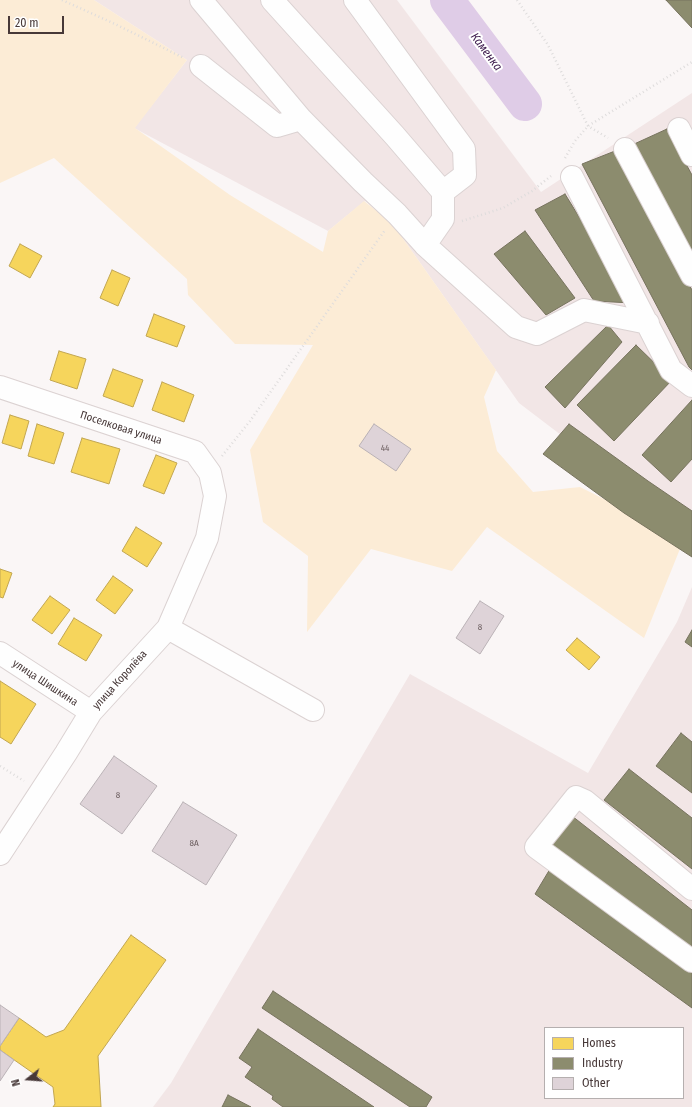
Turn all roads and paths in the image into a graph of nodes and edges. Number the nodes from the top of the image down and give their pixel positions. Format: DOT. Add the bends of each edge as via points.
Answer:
graph roads {
  1 [pos="62,0"];
  2 [pos="201,0"];
  3 [pos="272,0"];
  4 [pos="355,0"];
  5 [pos="517,0"];
  6 [pos="692,62"];
  7 [pos="201,66"];
  8 [pos="301,119"];
  9 [pos="588,126"];
  10 [pos="678,128"];
  11 [pos="625,149"];
  12 [pos="692,155"];
  13 [pos="563,170"];
  14 [pos="442,192"];
  15 [pos="397,214"];
  16 [pos="443,219"];
  17 [pos="424,245"];
  18 [pos="692,275"];
  19 [pos="648,323"];
  20 [pos="692,386"];
  21 [pos="0,387"];
  22 [pos="210,473"];
  23 [pos="215,496"];
  24 [pos="168,628"];
  25 [pos="0,653"];
  26 [pos="313,710"];
  27 [pos="91,712"];
  28 [pos="0,766"];
  29 [pos="23,781"];
  30 [pos="0,854"];
  31 [pos="692,889"];
  32 [pos="692,961"];
  1 -- 7 [label="path"];
  2 -- 8 [label="street"];
  3 -- 14 [label="street"];
  4 -- 14 [label="street" via="464,149 465,175"];
  5 -- 9 [label="path" via="548,45"];
  6 -- 9 [label="path"];
  7 -- 8 [label="street" via="277,126"];
  8 -- 15 [label="street"];
  9 -- 11 [label="path"];
  9 -- 13 [label="path" via="575,141"];
  10 -- 12 [label="street"];
  11 -- 18 [label="street"];
  13 -- 16 [label="path" via="503,208 455,224"];
  13 -- 19 [label="street"];
  14 -- 16 [label="street"];
  15 -- 17 [label="street"];
  15 -- 22 [label="path"];
  16 -- 17 [label="street"];
  17 -- 19 [label="street" via="516,327 537,334 584,310"];
  19 -- 20 [label="street" via="671,370"];
  21 -- 22 [label="street, Поселковая улица" via="195,452"];
  22 -- 23 [label="street, Поселковая улица"];
  23 -- 24 [label="street, улица Королёва" via="207,538"];
  24 -- 26 [label="street"];
  24 -- 27 [label="street, улица Королёва"];
  25 -- 27 [label="street, улица Шишкина"];
  27 -- 30 [label="street, улица Королёва"];
  28 -- 29 [label="path"];
  31 -- 32 [label="street" via="585,801 576,797 536,847"];
}
